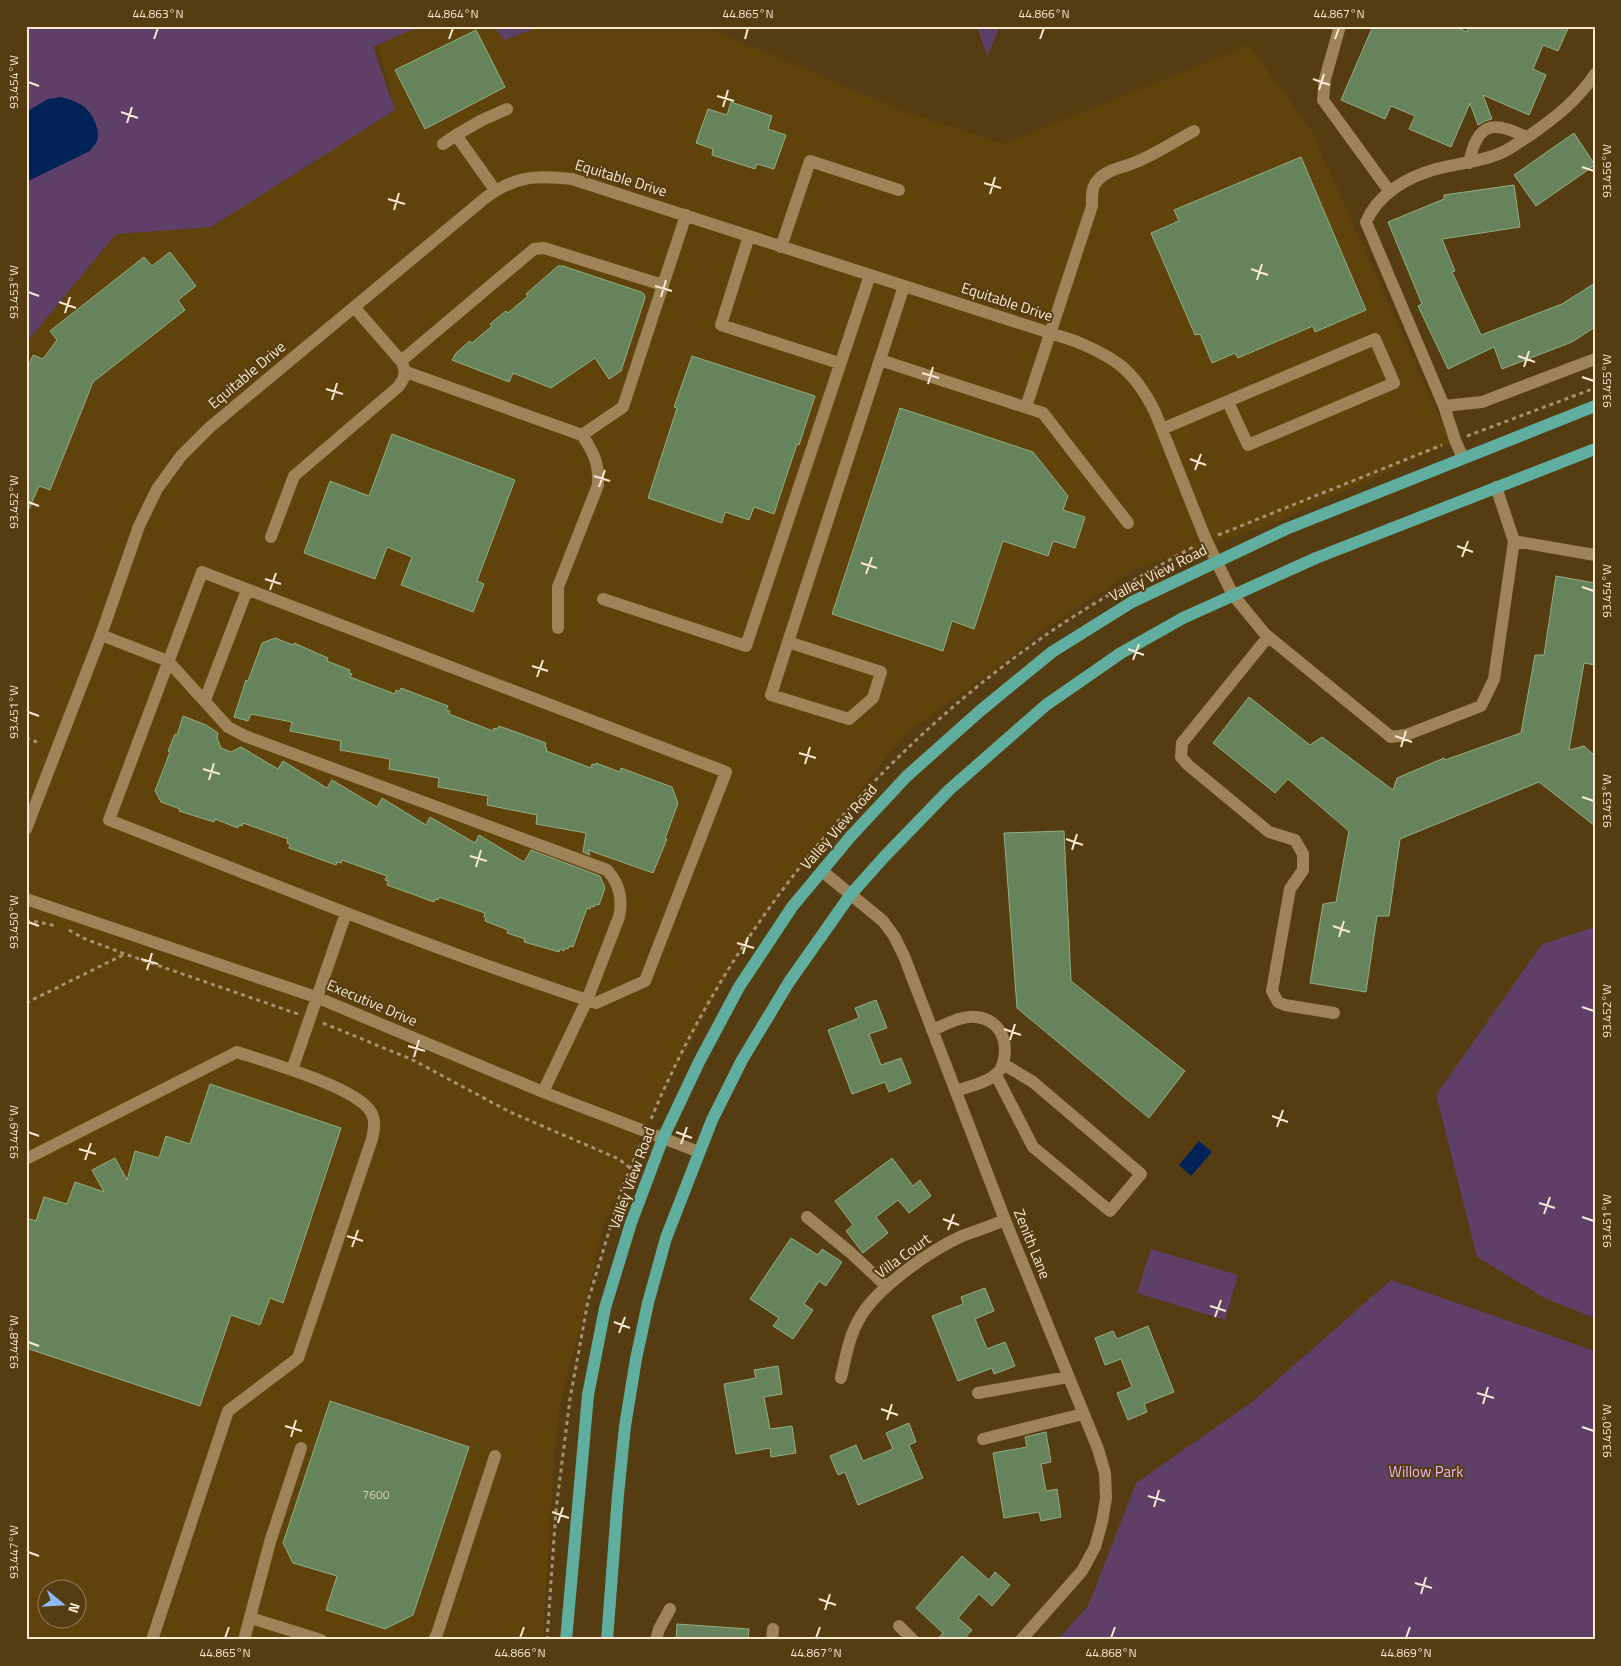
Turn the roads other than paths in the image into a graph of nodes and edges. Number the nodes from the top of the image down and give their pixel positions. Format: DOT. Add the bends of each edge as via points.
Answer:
graph roads {
  1 [pos="1340,26"];
  2 [pos="1595,74"];
  3 [pos="508,109"];
  4 [pos="1194,131"];
  5 [pos="456,136"];
  6 [pos="1526,137"];
  7 [pos="443,144"];
  8 [pos="1469,163"];
  9 [pos="495,190"];
  10 [pos="899,190"];
  11 [pos="1390,192"];
  12 [pos="686,215"];
  13 [pos="749,236"];
  14 [pos="781,247"];
  15 [pos="870,275"];
  16 [pos="663,285"];
  17 [pos="904,286"];
  18 [pos="354,307"];
  19 [pos="1050,333"];
  20 [pos="1595,359"];
  21 [pos="880,360"];
  22 [pos="840,364"];
  23 [pos="403,367"];
  24 [pos="1228,402"];
  25 [pos="1444,406"];
  26 [pos="1595,406"];
  27 [pos="1026,408"];
  28 [pos="1162,429"];
  29 [pos="582,435"];
  30 [pos="1595,449"];
  31 [pos="1463,458"];
  32 [pos="1496,487"];
  33 [pos="1128,523"];
  34 [pos="271,537"];
  35 [pos="1514,541"];
  36 [pos="1595,555"];
  37 [pos="1216,561"];
  38 [pos="247,590"];
  39 [pos="1233,595"];
  40 [pos="603,598"];
  41 [pos="558,628"];
  42 [pos="100,635"];
  43 [pos="1268,636"];
  44 [pos="788,642"];
  45 [pos="168,661"];
  46 [pos="205,700"];
  47 [pos="26,829"];
  48 [pos="822,870"];
  49 [pos="851,894"];
  50 [pos="26,899"];
  51 [pos="346,912"];
  52 [pos="316,997"];
  53 [pos="587,1000"];
  54 [pos="1334,1013"];
  55 [pos="932,1030"];
  56 [pos="292,1070"];
  57 [pos="999,1070"];
  58 [pos="956,1090"];
  59 [pos="543,1092"];
  60 [pos="663,1138"];
  61 [pos="700,1152"];
  62 [pos="26,1159"];
  63 [pos="807,1217"];
  64 [pos="1005,1220"];
  65 [pos="886,1286"];
  66 [pos="1068,1377"];
  67 [pos="841,1378"];
  68 [pos="978,1393"];
  69 [pos="1083,1414"];
  70 [pos="983,1439"];
  71 [pos="301,1448"];
  72 [pos="495,1456"];
  73 [pos="670,1609"];
  74 [pos="251,1618"];
  75 [pos="899,1626"];
  76 [pos="152,1640"];
  77 [pos="244,1640"];
  78 [pos="321,1640"];
  79 [pos="434,1640"];
  80 [pos="566,1640"];
  81 [pos="607,1640"];
  82 [pos="656,1640"];
  83 [pos="913,1640"];
  84 [pos="1021,1640"];
  1 -- 11 [label="street" via="1325,80 1323,100"];
  2 -- 6 [label="street" via="1564,111"];
  3 -- 5 [label="street"];
  4 -- 19 [label="street" via="1136,162 1103,175 1096,182 1092,206"];
  5 -- 7 [label="street"];
  5 -- 9 [label="street"];
  6 -- 8 [label="street" via="1503,152"];
  6 -- 8 [label="street" via="1510,129 1490,127 1472,146"];
  8 -- 11 [label="street" via="1436,169 1399,184"];
  9 -- 12 [label="street, Equitable Drive" via="524,178 572,179"];
  9 -- 18 [label="street, Equitable Drive"];
  10 -- 14 [label="street" via="810,161"];
  11 -- 25 [label="street" via="1372,209 1366,222"];
  12 -- 13 [label="street, Equitable Drive"];
  12 -- 16 [label="street"];
  13 -- 14 [label="street, Equitable Drive"];
  13 -- 22 [label="street" via="721,325"];
  14 -- 15 [label="street, Equitable Drive"];
  15 -- 17 [label="street, Equitable Drive"];
  15 -- 22 [label="street"];
  16 -- 23 [label="street" via="544,248 534,249"];
  16 -- 29 [label="street" via="623,407"];
  17 -- 19 [label="street, Equitable Drive"];
  17 -- 21 [label="street"];
  18 -- 23 [label="street"];
  18 -- 42 [label="street, Equitable Drive" via="210,427 181,456 157,489 140,526"];
  19 -- 27 [label="street"];
  19 -- 28 [label="street, Equitable Drive" via="1075,340 1120,363 1146,394"];
  20 -- 25 [label="street" via="1482,402"];
  21 -- 27 [label="street"];
  21 -- 44 [label="street"];
  22 -- 40 [label="street" via="746,646"];
  23 -- 29 [label="street"];
  23 -- 34 [label="street" via="405,377 398,388 294,476"];
  24 -- 24 [label="street" via="1248,446 1394,383 1375,339"];
  24 -- 28 [label="street"];
  25 -- 31 [label="street"];
  26 -- 31 [label="main road, Valley View Road"];
  27 -- 33 [label="street" via="1043,413"];
  28 -- 37 [label="street, Equitable Drive"];
  29 -- 41 [label="street" via="596,461 598,485 558,587"];
  30 -- 32 [label="main road"];
  31 -- 37 [label="main road, Valley View Road" via="1286,529"];
  32 -- 35 [label="street"];
  32 -- 39 [label="main road" via="1316,558"];
  35 -- 36 [label="street"];
  35 -- 43 [label="street, Equitable Drive" via="1494,678 1480,706 1406,735 1391,737"];
  37 -- 39 [label="street, Equitable Drive"];
  37 -- 48 [label="main road, Valley View Road" via="1132,602 1052,652 907,776"];
  38 -- 45 [label="street" via="202,572"];
  38 -- 46 [label="street"];
  38 -- 53 [label="street" via="726,772 645,980 596,1003"];
  39 -- 43 [label="street, Equitable Drive"];
  39 -- 49 [label="main road" via="1183,618 1121,653 1046,706 949,790"];
  42 -- 45 [label="street"];
  42 -- 47 [label="street, Equitable Drive"];
  43 -- 54 [label="street" via="1182,743 1181,756 1188,766 1270,832 1296,840 1303,854 1303,870 1290,889 1272,991 1278,1002 1285,1005"];
  44 -- 44 [label="street" via="881,672 873,698 849,719 771,695"];
  45 -- 46 [label="street"];
  45 -- 51 [label="street" via="110,820"];
  46 -- 53 [label="street" via="228,727 245,736 607,870 620,892 622,907"];
  48 -- 49 [label="street, Zenith Lane"];
  48 -- 60 [label="main road, Valley View Road" via="792,907 739,987"];
  49 -- 55 [label="street, Zenith Lane" via="894,936"];
  49 -- 61 [label="main road" via="790,982 742,1060"];
  50 -- 52 [label="street, Executive Drive"];
  51 -- 52 [label="street"];
  51 -- 53 [label="street"];
  52 -- 56 [label="street"];
  52 -- 59 [label="street, Executive Drive"];
  53 -- 59 [label="street"];
  55 -- 57 [label="street" via="970,1016 988,1020 997,1026 1005,1042"];
  55 -- 58 [label="street, Zenith Lane"];
  56 -- 62 [label="street" via="237,1052"];
  56 -- 76 [label="street" via="355,1097 366,1105 375,1127 298,1358 228,1411"];
  57 -- 57 [label="street" via="1033,1147 1110,1211 1141,1174 1033,1082"];
  57 -- 58 [label="street"];
  58 -- 64 [label="street, Zenith Lane"];
  59 -- 60 [label="street, Executive Drive"];
  60 -- 61 [label="street, Executive Drive"];
  60 -- 80 [label="main road, Valley View Road" via="631,1223 605,1308 588,1395"];
  61 -- 81 [label="main road" via="666,1238 636,1359 625,1426"];
  63 -- 65 [label="street"];
  64 -- 65 [label="street, Villa Court" via="961,1237 916,1263"];
  64 -- 66 [label="street, Zenith Lane"];
  65 -- 67 [label="street, Villa Court" via="861,1315 849,1342"];
  66 -- 68 [label="street"];
  66 -- 69 [label="street, Zenith Lane"];
  69 -- 70 [label="street"];
  69 -- 84 [label="street, Zenith Lane" via="1105,1473 1106,1498 1100,1530 1082,1571"];
  71 -- 74 [label="street" via="270,1542"];
  72 -- 79 [label="street"];
  73 -- 82 [label="street"];
  74 -- 77 [label="street"];
  74 -- 78 [label="street"];
  75 -- 83 [label="street"];
}
